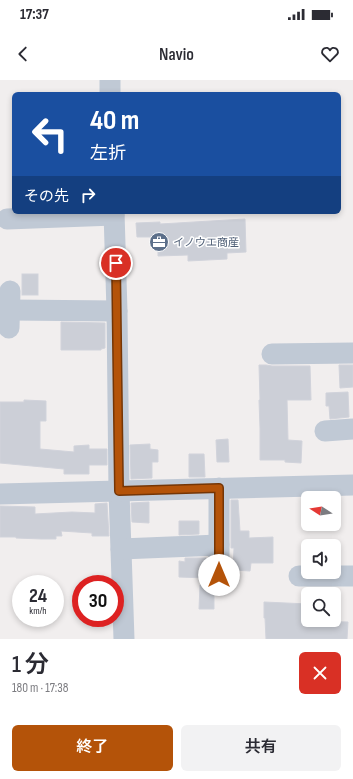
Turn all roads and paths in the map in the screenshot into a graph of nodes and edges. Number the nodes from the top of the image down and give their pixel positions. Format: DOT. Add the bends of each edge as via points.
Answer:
graph roads {
  1 [pos="110,80"];
  2 [pos="110,92"];
  3 [pos="114,214"];
  4 [pos="7,219"];
  5 [pos="9,310"];
  6 [pos="117,311"];
  7 [pos="353,353"];
  8 [pos="272,354"];
  9 [pos="353,429"];
  10 [pos="325,432"];
  11 [pos="353,485"];
  12 [pos="219,488"];
  13 [pos="119,491"];
  14 [pos="0,494"];
  15 [pos="219,545"];
  16 [pos="121,549"];
  17 [pos="219,575"];
  18 [pos="299,576"];
  19 [pos="353,576"];
  20 [pos="124,639"];
  1 -- 2 [label="street"];
  3 -- 4 [label="street"];
  3 -- 6 [label="street"];
  5 -- 6 [label="street"];
  6 -- 13 [label="street"];
  7 -- 8 [label="street"];
  9 -- 10 [label="street"];
  11 -- 12 [label="street"];
  12 -- 13 [label="street"];
  12 -- 15 [label="street"];
  13 -- 14 [label="street"];
  13 -- 16 [label="street"];
  15 -- 16 [label="street"];
  15 -- 17 [label="street"];
  16 -- 20 [label="street"];
  18 -- 19 [label="street"];
}
